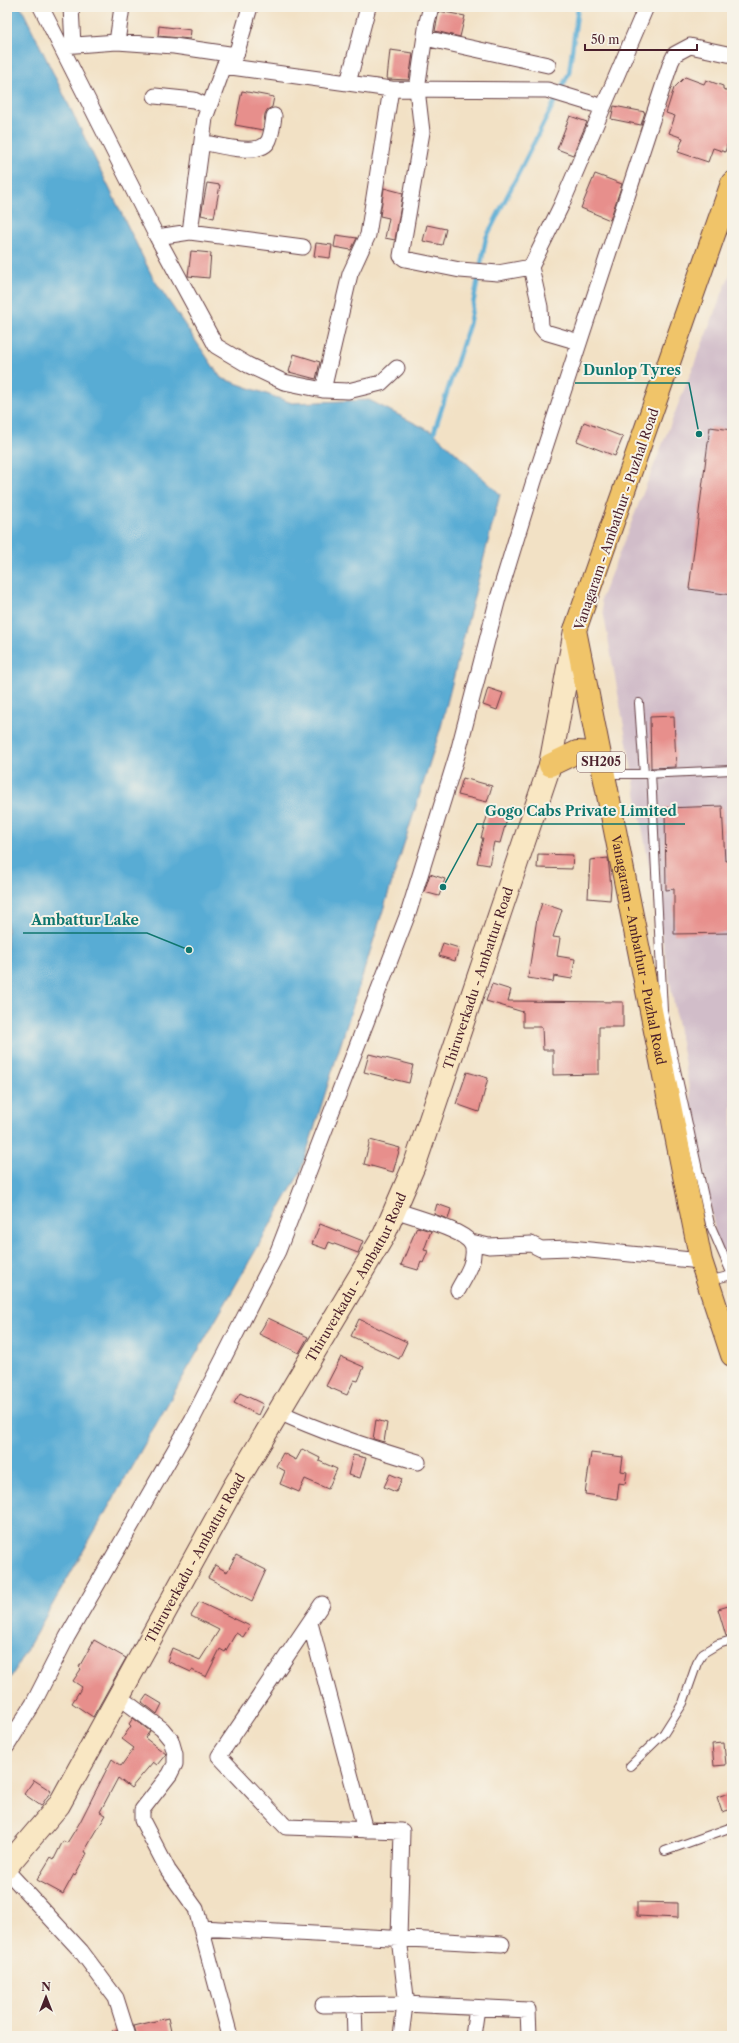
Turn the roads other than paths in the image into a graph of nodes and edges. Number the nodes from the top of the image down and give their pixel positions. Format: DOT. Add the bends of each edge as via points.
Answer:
graph roads {
  1 [pos="41,7"];
  2 [pos="71,7"];
  3 [pos="122,7"];
  4 [pos="250,7"];
  5 [pos="368,7"];
  6 [pos="431,7"];
  7 [pos="646,7"];
  8 [pos="424,38"];
  9 [pos="117,42"];
  10 [pos="67,46"];
  11 [pos="236,55"];
  12 [pos="732,55"];
  13 [pos="548,64"];
  14 [pos="224,66"];
  15 [pos="348,83"];
  16 [pos="391,88"];
  17 [pos="418,88"];
  18 [pos="155,96"];
  19 [pos="209,107"];
  20 [pos="603,107"];
  21 [pos="274,116"];
  22 [pos="202,142"];
  23 [pos="732,183"];
  24 [pos="190,232"];
  25 [pos="157,237"];
  26 [pos="304,247"];
  27 [pos="531,267"];
  28 [pos="579,342"];
  29 [pos="397,368"];
  30 [pos="323,390"];
  31 [pos="575,630"];
  32 [pos="639,703"];
  33 [pos="599,753"];
  34 [pos="550,765"];
  35 [pos="732,770"];
  36 [pos="603,774"];
  37 [pos="647,774"];
  38 [pos="394,1210"];
  39 [pos="471,1242"];
  40 [pos="701,1261"];
  41 [pos="732,1275"];
  42 [pos="708,1281"];
  43 [pos="458,1290"];
  44 [pos="732,1355"];
  45 [pos="279,1412"];
  46 [pos="418,1462"];
  47 [pos="322,1604"];
  48 [pos="310,1623"];
  49 [pos="732,1640"];
  50 [pos="118,1696"];
  51 [pos="7,1746"];
  52 [pos="630,1766"];
  53 [pos="732,1826"];
  54 [pos="365,1830"];
  55 [pos="665,1851"];
  56 [pos="7,1866"];
  57 [pos="7,1870"];
  58 [pos="201,1928"];
  59 [pos="399,1938"];
  60 [pos="502,1944"];
  61 [pos="323,2004"];
  62 [pos="354,2004"];
  63 [pos="405,2004"];
  64 [pos="477,2008"];
  65 [pos="128,2036"];
  66 [pos="230,2036"];
  67 [pos="355,2036"];
  68 [pos="401,2036"];
  69 [pos="473,2036"];
  70 [pos="529,2036"];
  1 -- 10 [label="street"];
  2 -- 10 [label="street"];
  3 -- 9 [label="street"];
  4 -- 11 [label="street"];
  5 -- 15 [label="street"];
  6 -- 8 [label="street"];
  7 -- 20 [label="street"];
  8 -- 13 [label="street"];
  8 -- 17 [label="street"];
  9 -- 10 [label="street"];
  9 -- 11 [label="street" via="174,46"];
  10 -- 25 [label="street"];
  11 -- 14 [label="street"];
  12 -- 28 [label="street" via="690,46 675,54"];
  14 -- 15 [label="street"];
  14 -- 19 [label="street"];
  15 -- 16 [label="street"];
  16 -- 17 [label="street"];
  16 -- 30 [label="street" via="368,235 350,274"];
  17 -- 20 [label="street" via="547,90"];
  17 -- 27 [label="street" via="422,132 400,256 460,270 498,274"];
  18 -- 19 [label="street" via="194,100"];
  19 -- 22 [label="street"];
  20 -- 27 [label="street" via="561,206"];
  21 -- 22 [label="street" via="270,140 258,149"];
  22 -- 24 [label="street"];
  23 -- 31 [label="main road, Vanagaram - Ambathur - Puzhal Road"];
  24 -- 25 [label="street"];
  24 -- 26 [label="street"];
  25 -- 30 [label="street" via="216,346 284,382"];
  27 -- 28 [label="street" via="540,307 541,327 545,332"];
  28 -- 51 [label="street" via="498,598 458,752 409,911 278,1252 192,1420"];
  29 -- 30 [label="street" via="381,383 348,390"];
  31 -- 33 [label="main road, Vanagaram - Ambathur - Puzhal Road / SH205"];
  31 -- 34 [label="main road, Thiruverkadu - Ambattur Road"];
  32 -- 37 [label="lane"];
  33 -- 34 [label="main road" via="577,752"];
  33 -- 36 [label="main road, Vanagaram - Ambathur - Puzhal Road / SH205"];
  34 -- 38 [label="main road, Thiruverkadu - Ambattur Road" via="416,1161"];
  35 -- 37 [label="lane"];
  36 -- 37 [label="lane"];
  36 -- 40 [label="main road, Vanagaram - Ambathur - Puzhal Road / SH205"];
  37 -- 41 [label="lane" via="663,1011 710,1224"];
  38 -- 39 [label="street" via="452,1231"];
  38 -- 45 [label="main road, Thiruverkadu - Ambattur Road" via="384,1235"];
  39 -- 40 [label="street" via="489,1246 531,1244 541,1249 570,1248"];
  39 -- 43 [label="street" via="473,1262"];
  40 -- 42 [label="main road, Vanagaram - Ambathur - Puzhal Road / SH205"];
  41 -- 42 [label="lane"];
  42 -- 44 [label="main road, Vanagaram - Ambathur - Puzhal Road / SH205"];
  45 -- 46 [label="street" via="353,1443"];
  45 -- 50 [label="main road, Thiruverkadu - Ambattur Road" via="232,1490"];
  47 -- 48 [label="street"];
  48 -- 54 [label="street"];
  48 -- 54 [label="street" via="219,1756 286,1826"];
  49 -- 52 [label="lane" via="718,1644 703,1653 683,1703 664,1733"];
  50 -- 56 [label="main road, Thiruverkadu - Ambattur Road" via="59,1805"];
  50 -- 58 [label="street" via="162,1729 171,1740 175,1764 142,1810 142,1820 168,1870 196,1909"];
  53 -- 55 [label="lane"];
  54 -- 59 [label="street" via="402,1832"];
  57 -- 65 [label="street" via="81,1951 116,1998"];
  58 -- 59 [label="street"];
  58 -- 66 [label="street"];
  59 -- 60 [label="street"];
  59 -- 63 [label="street"];
  61 -- 62 [label="street"];
  62 -- 63 [label="street"];
  62 -- 67 [label="street"];
  63 -- 64 [label="street"];
  63 -- 68 [label="street"];
  64 -- 69 [label="street"];
  64 -- 70 [label="street" via="528,2010"];
}
